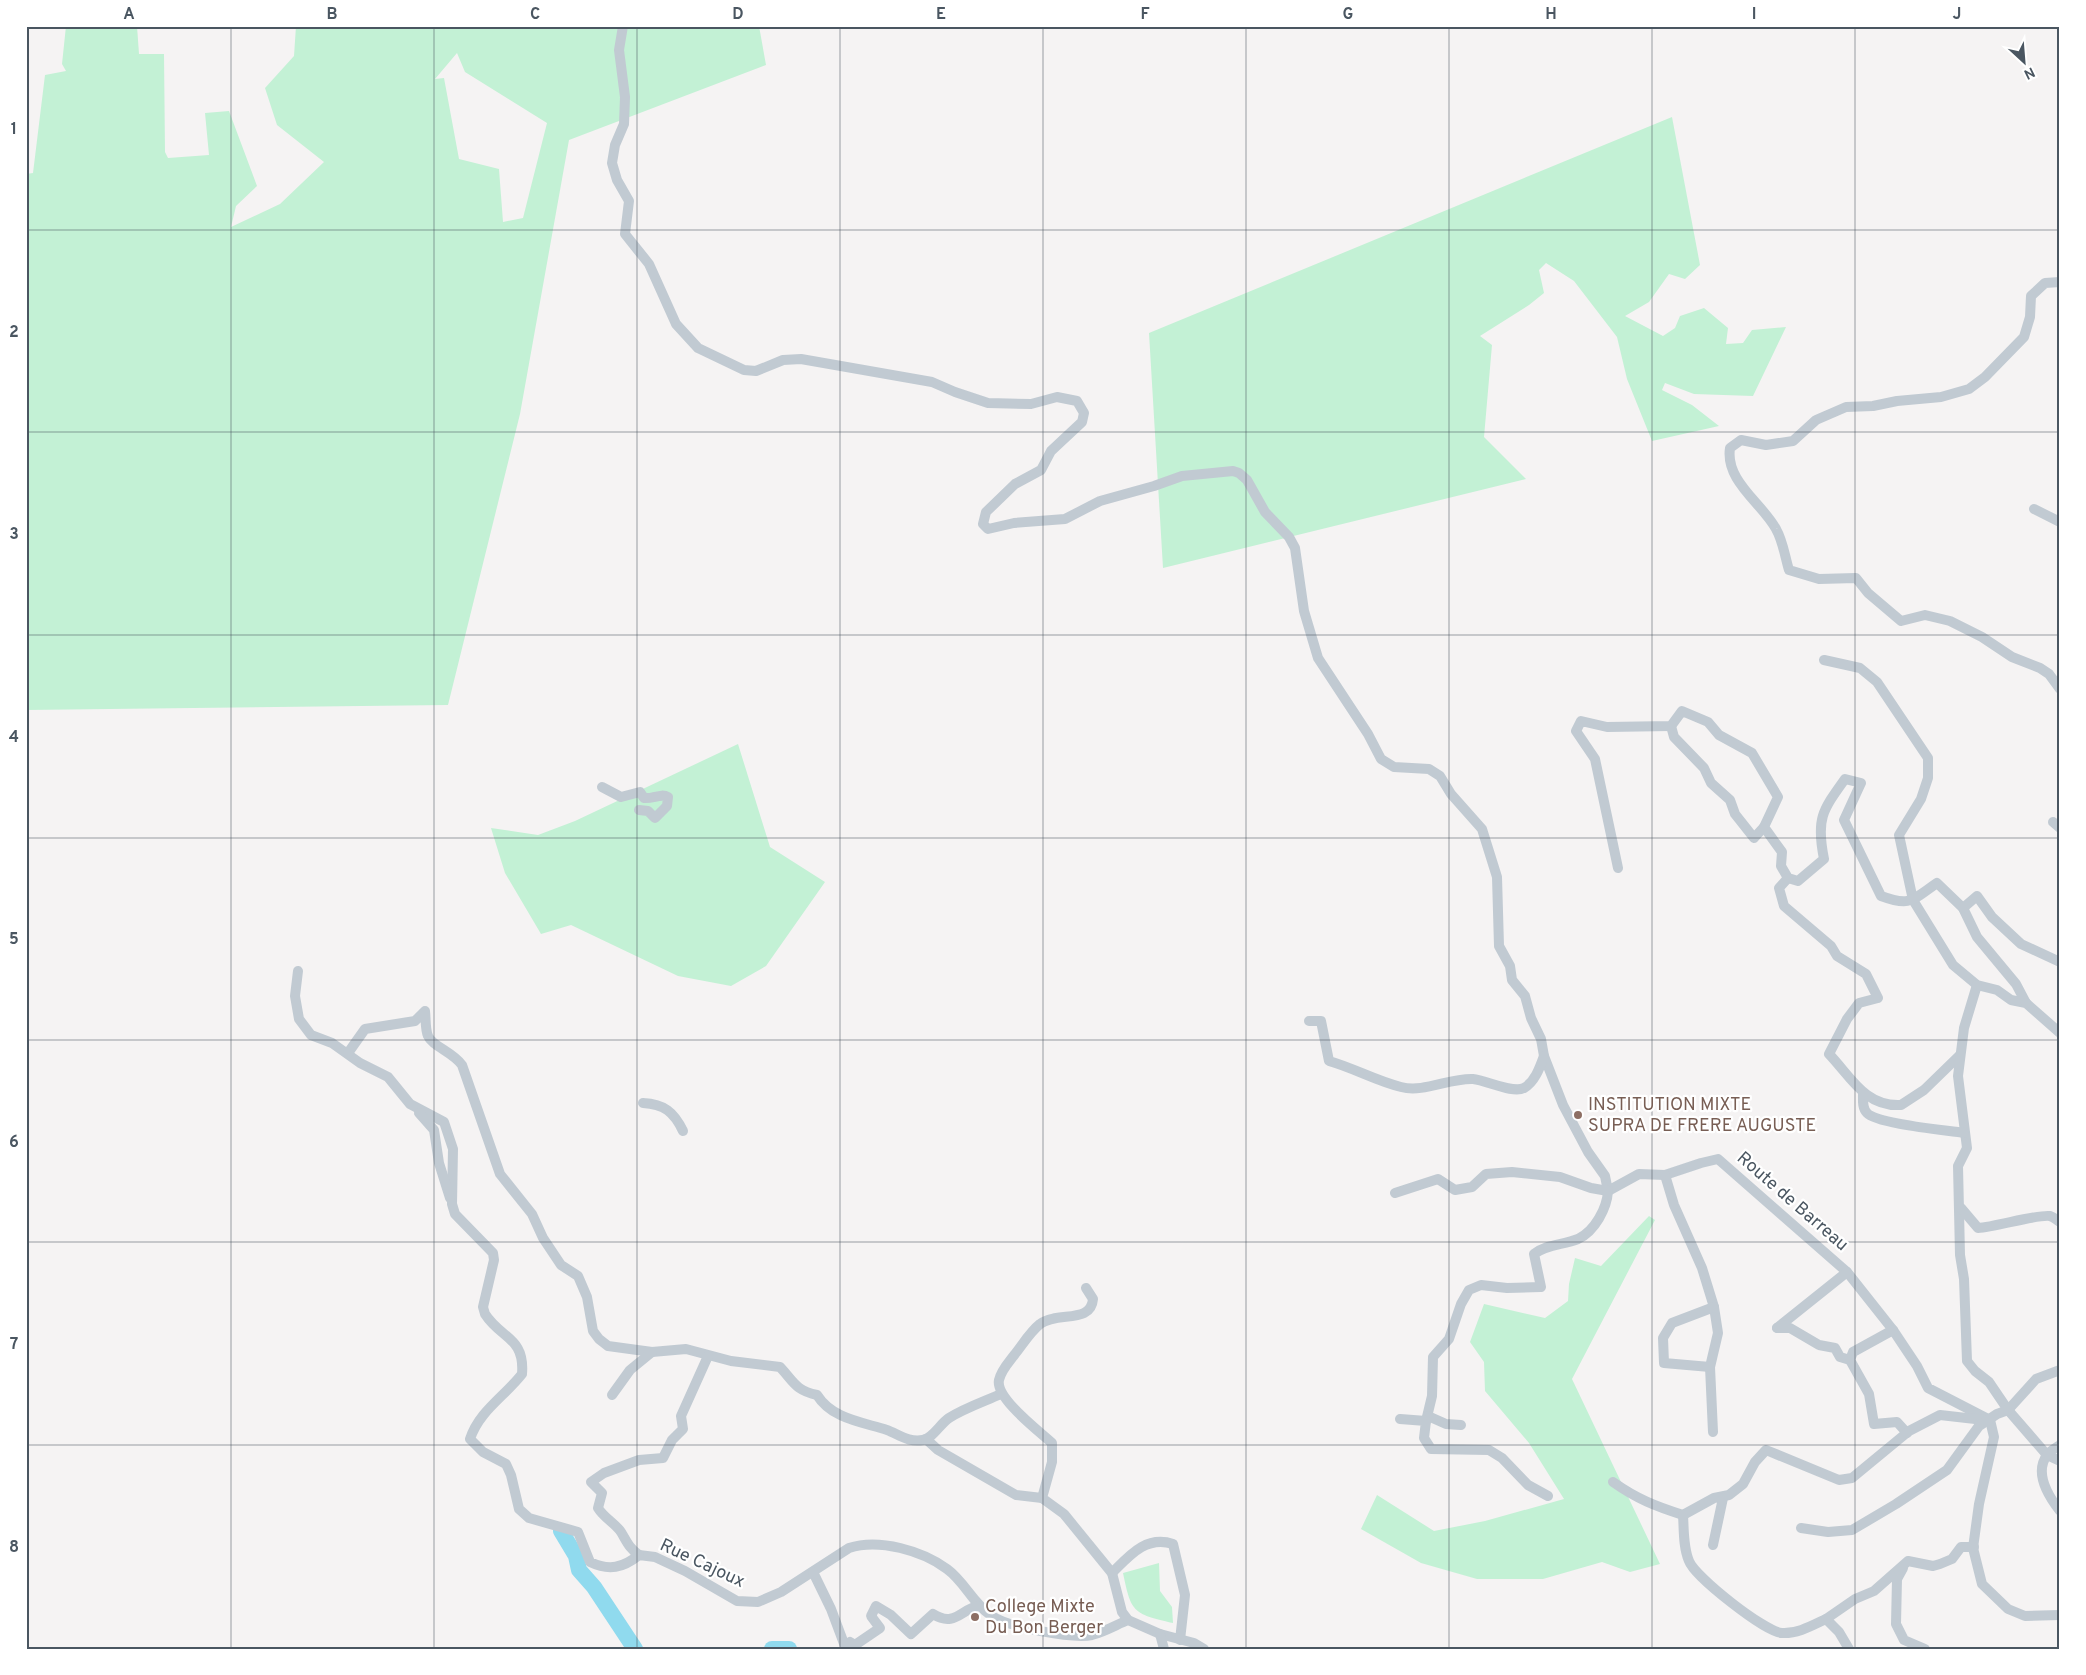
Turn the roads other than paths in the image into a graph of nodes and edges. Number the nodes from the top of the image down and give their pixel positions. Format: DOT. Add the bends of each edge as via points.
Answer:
graph roads {
  1 [pos="623,26"];
  2 [pos="2060,282"];
  3 [pos="2034,509"];
  4 [pos="2060,522"];
  5 [pos="1824,660"];
  6 [pos="2060,689"];
  7 [pos="1671,726"];
  8 [pos="602,787"];
  9 [pos="639,810"];
  10 [pos="1764,827"];
  11 [pos="1618,868"];
  12 [pos="1788,878"];
  13 [pos="1913,900"];
  14 [pos="1963,908"];
  15 [pos="2060,962"];
  16 [pos="298,971"];
  17 [pos="1977,985"];
  18 [pos="2026,1003"];
  19 [pos="1309,1020"];
  20 [pos="2060,1033"];
  21 [pos="348,1054"];
  22 [pos="1960,1055"];
  23 [pos="1544,1056"];
  24 [pos="1863,1094"];
  25 [pos="643,1103"];
  26 [pos="410,1104"];
  27 [pos="683,1131"];
  28 [pos="1964,1133"];
  29 [pos="1665,1175"];
  30 [pos="1608,1191"];
  31 [pos="1395,1193"];
  32 [pos="452,1204"];
  33 [pos="1961,1208"];
  34 [pos="2060,1222"];
  35 [pos="1847,1272"];
  36 [pos="1086,1288"];
  37 [pos="1714,1306"];
  38 [pos="1893,1330"];
  39 [pos="652,1352"];
  40 [pos="708,1356"];
  41 [pos="1850,1360"];
  42 [pos="1710,1367"];
  43 [pos="2060,1370"];
  44 [pos="1001,1394"];
  45 [pos="612,1395"];
  46 [pos="2008,1410"];
  47 [pos="1427,1418"];
  48 [pos="1400,1419"];
  49 [pos="1990,1420"];
  50 [pos="1461,1425"];
  51 [pos="1713,1432"];
  52 [pos="1907,1433"];
  53 [pos="926,1439"];
  54 [pos="2060,1445"];
  55 [pos="2047,1455"];
  56 [pos="2060,1461"];
  57 [pos="1613,1482"];
  58 [pos="1548,1496"];
  59 [pos="1042,1498"];
  60 [pos="1722,1498"];
  61 [pos="2060,1511"];
  62 [pos="1682,1514"];
  63 [pos="1801,1528"];
  64 [pos="1714,1544"];
  65 [pos="1974,1547"];
  66 [pos="639,1555"];
  67 [pos="1908,1561"];
  68 [pos="813,1572"];
  69 [pos="1112,1573"];
  70 [pos="979,1606"];
  71 [pos="2060,1615"];
  72 [pos="1826,1619"];
  73 [pos="1128,1620"];
  74 [pos="1160,1634"];
  75 [pos="1180,1640"];
  76 [pos="845,1648"];
  77 [pos="1164,1649"];
  78 [pos="1204,1649"];
  79 [pos="1849,1649"];
  80 [pos="1925,1649"];
  1 -- 23 [label="street" via="619,50 625,96 624,124 612,162 617,180 629,201 625,234 649,264 666,306 686,338 698,348 744,370 756,371 783,360 801,359 932,382 988,403 1032,404 1057,397 1077,401 1084,413 1082,422 1051,451 1041,470 1015,484 986,512 982,524 988,530 1014,523 1064,519 1100,501 1182,476 1223,471 1239,473 1247,480 1265,512 1295,548 1304,611 1318,658 1381,759 1394,767 1429,769 1440,776 1451,794 1482,829 1497,877 1499,946 1510,966 1512,980 1525,996"];
  2 -- 6 [label="street" via="2045,283 2031,296 2030,317 2024,337 1969,389 1941,397 1846,407 1816,420 1793,441 1766,446 1741,440 1730,448 1729,457 1735,476 1777,530 1789,570 1819,579 1856,578 1868,593 1901,621 1925,615 1950,621 2012,657 2040,668"];
  3 -- 4 [label="street"];
  5 -- 13 [label="street" via="1860,668 1877,682 1928,758 1928,778 1921,799 1899,835"];
  7 -- 10 [label="street" via="1674,737 1704,768 1711,783 1730,800 1735,814 1754,838"];
  7 -- 10 [label="street" via="1682,711 1708,722 1719,735 1752,753 1778,797"];
  7 -- 11 [label="street" via="1607,727 1581,721 1576,731 1595,759"];
  8 -- 9 [label="street" via="621,797 640,792 644,798 668,796 667,806 656,818"];
  10 -- 12 [label="street" via="1782,852 1781,866"];
  12 -- 13 [label="street" via="1798,881 1824,859 1820,836 1823,810 1845,780 1861,783 1844,820 1881,896 1900,903"];
  12 -- 24 [label="street" via="1778,888 1784,906 1832,946 1838,956 1866,974 1878,998 1859,1003 1829,1054"];
  13 -- 14 [label="street" via="1937,883"];
  13 -- 17 [label="street" via="1953,966"];
  14 -- 15 [label="street" via="1977,896 1992,917 2021,944"];
  14 -- 18 [label="street" via="1977,937 2016,984"];
  16 -- 21 [label="street" via="295,996 299,1019 311,1035"];
  17 -- 18 [label="street"];
  17 -- 22 [label="street"];
  18 -- 20 [label="street"];
  19 -- 23 [label="street" via="1321,1021 1329,1061 1402,1088 1472,1079 1518,1090 1526,1087 1538,1073"];
  21 -- 26 [label="street" via="388,1077"];
  21 -- 39 [label="street" via="365,1029 414,1021 425,1011 428,1037 458,1059 462,1066 500,1174 532,1214 561,1265 578,1276 599,1339 608,1346"];
  22 -- 24 [label="street" via="1924,1090 1900,1105 1875,1101"];
  22 -- 28 [label="street" via="1958,1076"];
  23 -- 30 [label="street" via="1563,1106 1605,1176"];
  24 -- 28 [label="street" via="1862,1103 1867,1113 1880,1120"];
  25 -- 27 [label="street" via="663,1106"];
  26 -- 32 [label="street" via="434,1130 439,1163"];
  26 -- 32 [label="street" via="444,1122 450,1133 454,1168"];
  28 -- 33 [label="street" via="1967,1148 1958,1166"];
  29 -- 30 [label="street, Route de Barreau" via="1639,1174"];
  29 -- 35 [label="street, Route de Barreau" via="1718,1159"];
  29 -- 37 [label="street"];
  30 -- 31 [label="street" via="1560,1177 1512,1172 1486,1174 1472,1187 1455,1190 1438,1179"];
  30 -- 47 [label="street" via="1608,1202 1599,1218 1579,1239 1541,1248 1534,1254 1541,1287 1481,1285 1469,1290 1449,1339 1432,1358 1432,1396"];
  32 -- 66 [label="street, Rue Cajoux" via="455,1214 465,1226 493,1253 483,1307 485,1314 517,1346 524,1359 522,1374 474,1426 470,1439 483,1452 506,1464 519,1510 529,1518 578,1532 590,1562 613,1568 630,1563"];
  33 -- 34 [label="street" via="1978,1228 2041,1216 2051,1216"];
  33 -- 46 [label="street" via="1960,1255 1967,1361 1989,1382"];
  35 -- 38 [label="street, Route de Barreau"];
  35 -- 41 [label="street" via="1778,1328 1790,1328 1819,1345 1835,1348 1840,1357"];
  36 -- 44 [label="street" via="1094,1299 1092,1307 1086,1313 1052,1318 1040,1324 1006,1366 999,1379"];
  37 -- 42 [label="street" via="1718,1333"];
  37 -- 42 [label="street" via="1672,1322 1662,1338 1664,1364"];
  38 -- 41 [label="street" via="1853,1352"];
  38 -- 49 [label="street, Route de Barreau" via="1928,1388"];
  39 -- 40 [label="street" via="686,1349"];
  39 -- 45 [label="street" via="630,1370"];
  40 -- 53 [label="street" via="780,1368 803,1392 817,1395 822,1403 848,1419 907,1439"];
  40 -- 66 [label="street" via="682,1416 683,1429 672,1440 663,1458 639,1460 604,1473 592,1482 602,1493 598,1508 601,1513 621,1531 632,1550"];
  41 -- 52 [label="street" via="1869,1394 1874,1424 1897,1422"];
  42 -- 51 [label="street"];
  43 -- 46 [label="street" via="2036,1378"];
  44 -- 53 [label="street" via="947,1419"];
  44 -- 59 [label="street" via="1052,1443 1052,1462"];
  46 -- 49 [label="street"];
  46 -- 55 [label="street"];
  47 -- 48 [label="street"];
  47 -- 50 [label="street"];
  47 -- 58 [label="street" via="1424,1438 1431,1449 1488,1450 1502,1458 1528,1485"];
  49 -- 52 [label="street" via="1940,1416"];
  49 -- 63 [label="street" via="1979,1426 1947,1470 1852,1530 1828,1532"];
  49 -- 65 [label="street" via="1994,1437 1979,1504"];
  52 -- 60 [label="street" via="1852,1478 1844,1480 1766,1450 1743,1484"];
  53 -- 59 [label="street" via="938,1450 1016,1495"];
  54 -- 55 [label="street"];
  55 -- 56 [label="street"];
  55 -- 61 [label="street" via="2043,1467 2045,1488"];
  57 -- 62 [label="street" via="1646,1502"];
  59 -- 69 [label="street" via="1064,1514"];
  60 -- 62 [label="street" via="1714,1498"];
  60 -- 64 [label="street"];
  62 -- 72 [label="street" via="1687,1554 1696,1572 1761,1625 1781,1633 1795,1632"];
  65 -- 67 [label="street" via="1961,1547 1952,1559 1933,1566"];
  65 -- 71 [label="street" via="1982,1584 2006,1607 2025,1616"];
  66 -- 68 [label="street, Rue Cajoux" via="655,1557 685,1571 737,1601 758,1602"];
  67 -- 72 [label="street" via="1874,1591 1855,1599"];
  67 -- 80 [label="street" via="1898,1576 1896,1624 1904,1640"];
  68 -- 70 [label="street, Rue Cajoux" via="859,1544 893,1547 925,1557 948,1569"];
  68 -- 76 [label="street"];
  69 -- 73 [label="street" via="1122,1612"];
  69 -- 75 [label="street" via="1140,1546 1172,1544 1185,1595"];
  70 -- 73 [label="street, Rue Cajoux" via="1006,1623 1072,1636 1092,1635"];
  70 -- 76 [label="street" via="955,1618 933,1614 911,1634 876,1606 871,1616 880,1628 855,1645 850,1642"];
  72 -- 79 [label="street"];
  73 -- 74 [label="street"];
  74 -- 75 [label="street"];
  74 -- 77 [label="street"];
  75 -- 78 [label="street"];
}
